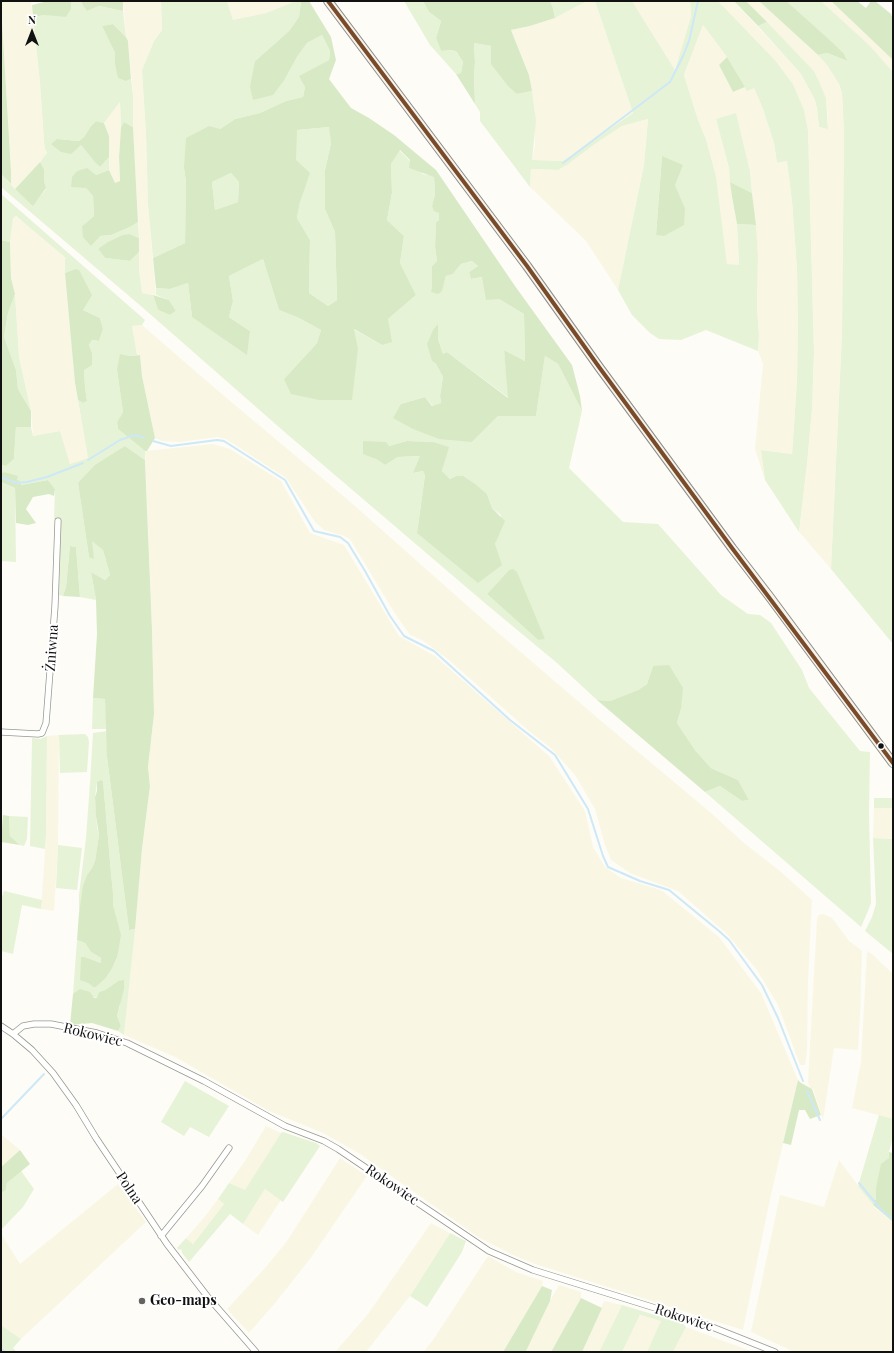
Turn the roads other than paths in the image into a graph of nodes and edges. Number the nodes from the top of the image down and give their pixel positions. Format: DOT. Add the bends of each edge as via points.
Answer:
graph roads {
  1 [pos="328,1"];
  2 [pos="58,520"];
  3 [pos="1,732"];
  4 [pos="893,763"];
  5 [pos="1,1026"];
  6 [pos="13,1034"];
  7 [pos="229,1148"];
  8 [pos="161,1236"];
  9 [pos="256,1352"];
  10 [pos="775,1352"];
  1 -- 4 [label="street" via="527,266 732,548"];
  2 -- 3 [label="street, Żniwna" via="55,606 46,723 42,733 38,734"];
  5 -- 6 [label="street, Polna"];
  6 -- 8 [label="street, Polna" via="36,1054 64,1087"];
  6 -- 10 [label="street, Rokowiec" via="23,1026 50,1024 128,1043 285,1126 324,1141 472,1240 496,1253 533,1270 697,1321"];
  7 -- 8 [label="street"];
  8 -- 9 [label="street, Polna" via="207,1296"];
}
